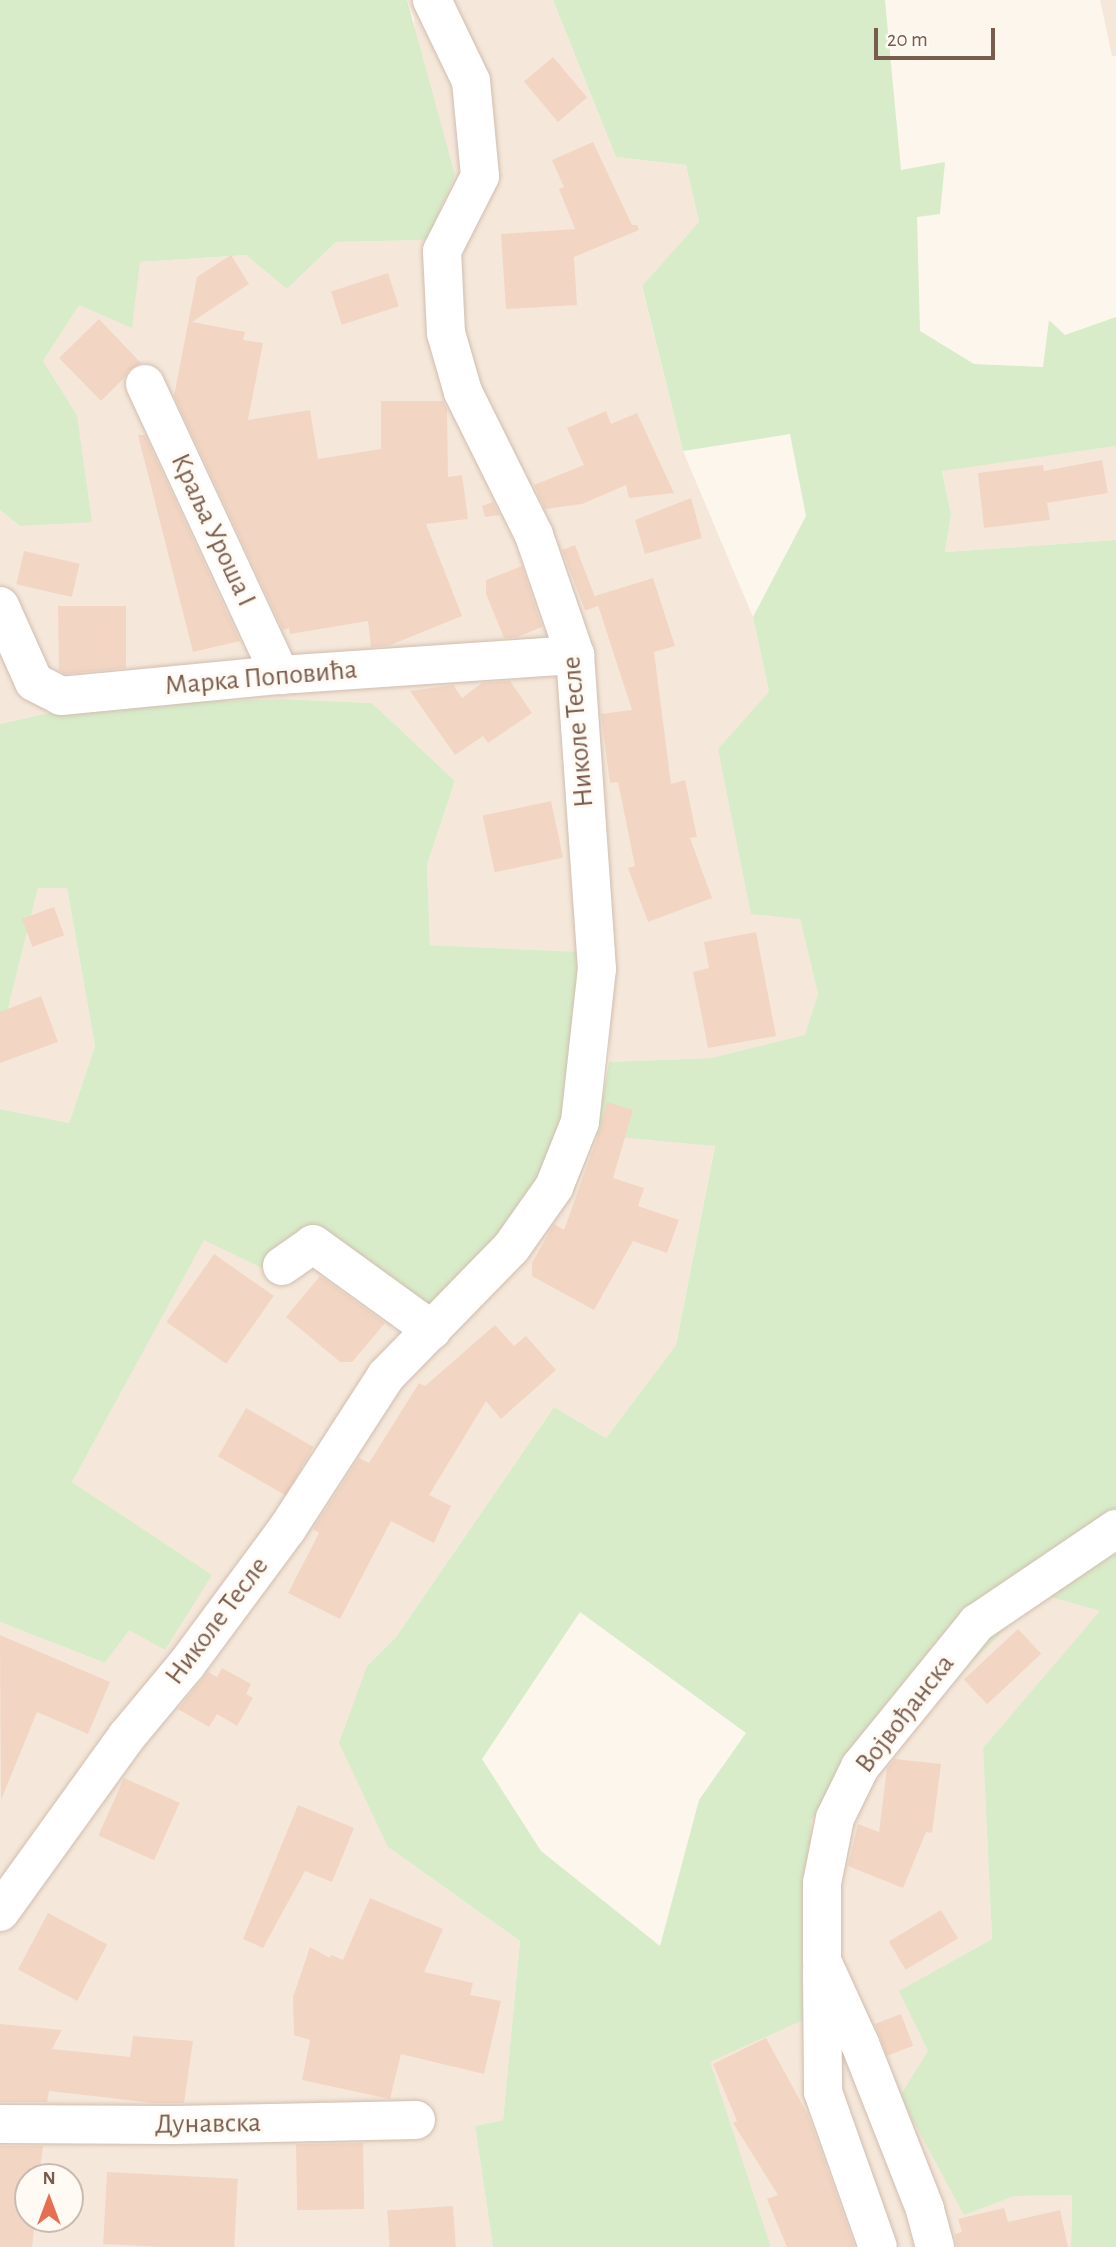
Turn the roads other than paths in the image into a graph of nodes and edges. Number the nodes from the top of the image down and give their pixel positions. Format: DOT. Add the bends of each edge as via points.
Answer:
graph roads {
  1 [pos="432,0"];
  2 [pos="145,384"];
  3 [pos="0,606"];
  4 [pos="575,655"];
  5 [pos="280,675"];
  6 [pos="282,1265"];
  7 [pos="432,1330"];
  8 [pos="1116,1529"];
  9 [pos="0,1912"];
  10 [pos="822,1961"];
  11 [pos="416,2120"];
  12 [pos="0,2124"];
  13 [pos="878,2247"];
  14 [pos="935,2247"];
  1 -- 4 [label="street, Николе Тесле" via="471,81 480,176 442,251 446,332 463,392 534,535"];
  2 -- 5 [label="street, Краља Уроша I"];
  3 -- 5 [label="street, Марка Поповића" via="34,682 61,696"];
  4 -- 5 [label="street, Марка Поповића"];
  4 -- 7 [label="street, Николе Тесле" via="597,969 580,1122 554,1187 511,1248"];
  6 -- 7 [label="street" via="313,1244"];
  7 -- 9 [label="street, Николе Тесле" via="386,1376 287,1529 102,1770"];
  8 -- 10 [label="street, Војвођанска" via="977,1623 860,1767 835,1818 822,1883"];
  10 -- 13 [label="street" via="824,2092"];
  10 -- 14 [label="street, Војвођанска" via="860,2043 925,2208"];
  11 -- 12 [label="street, Дунавска"];
}
